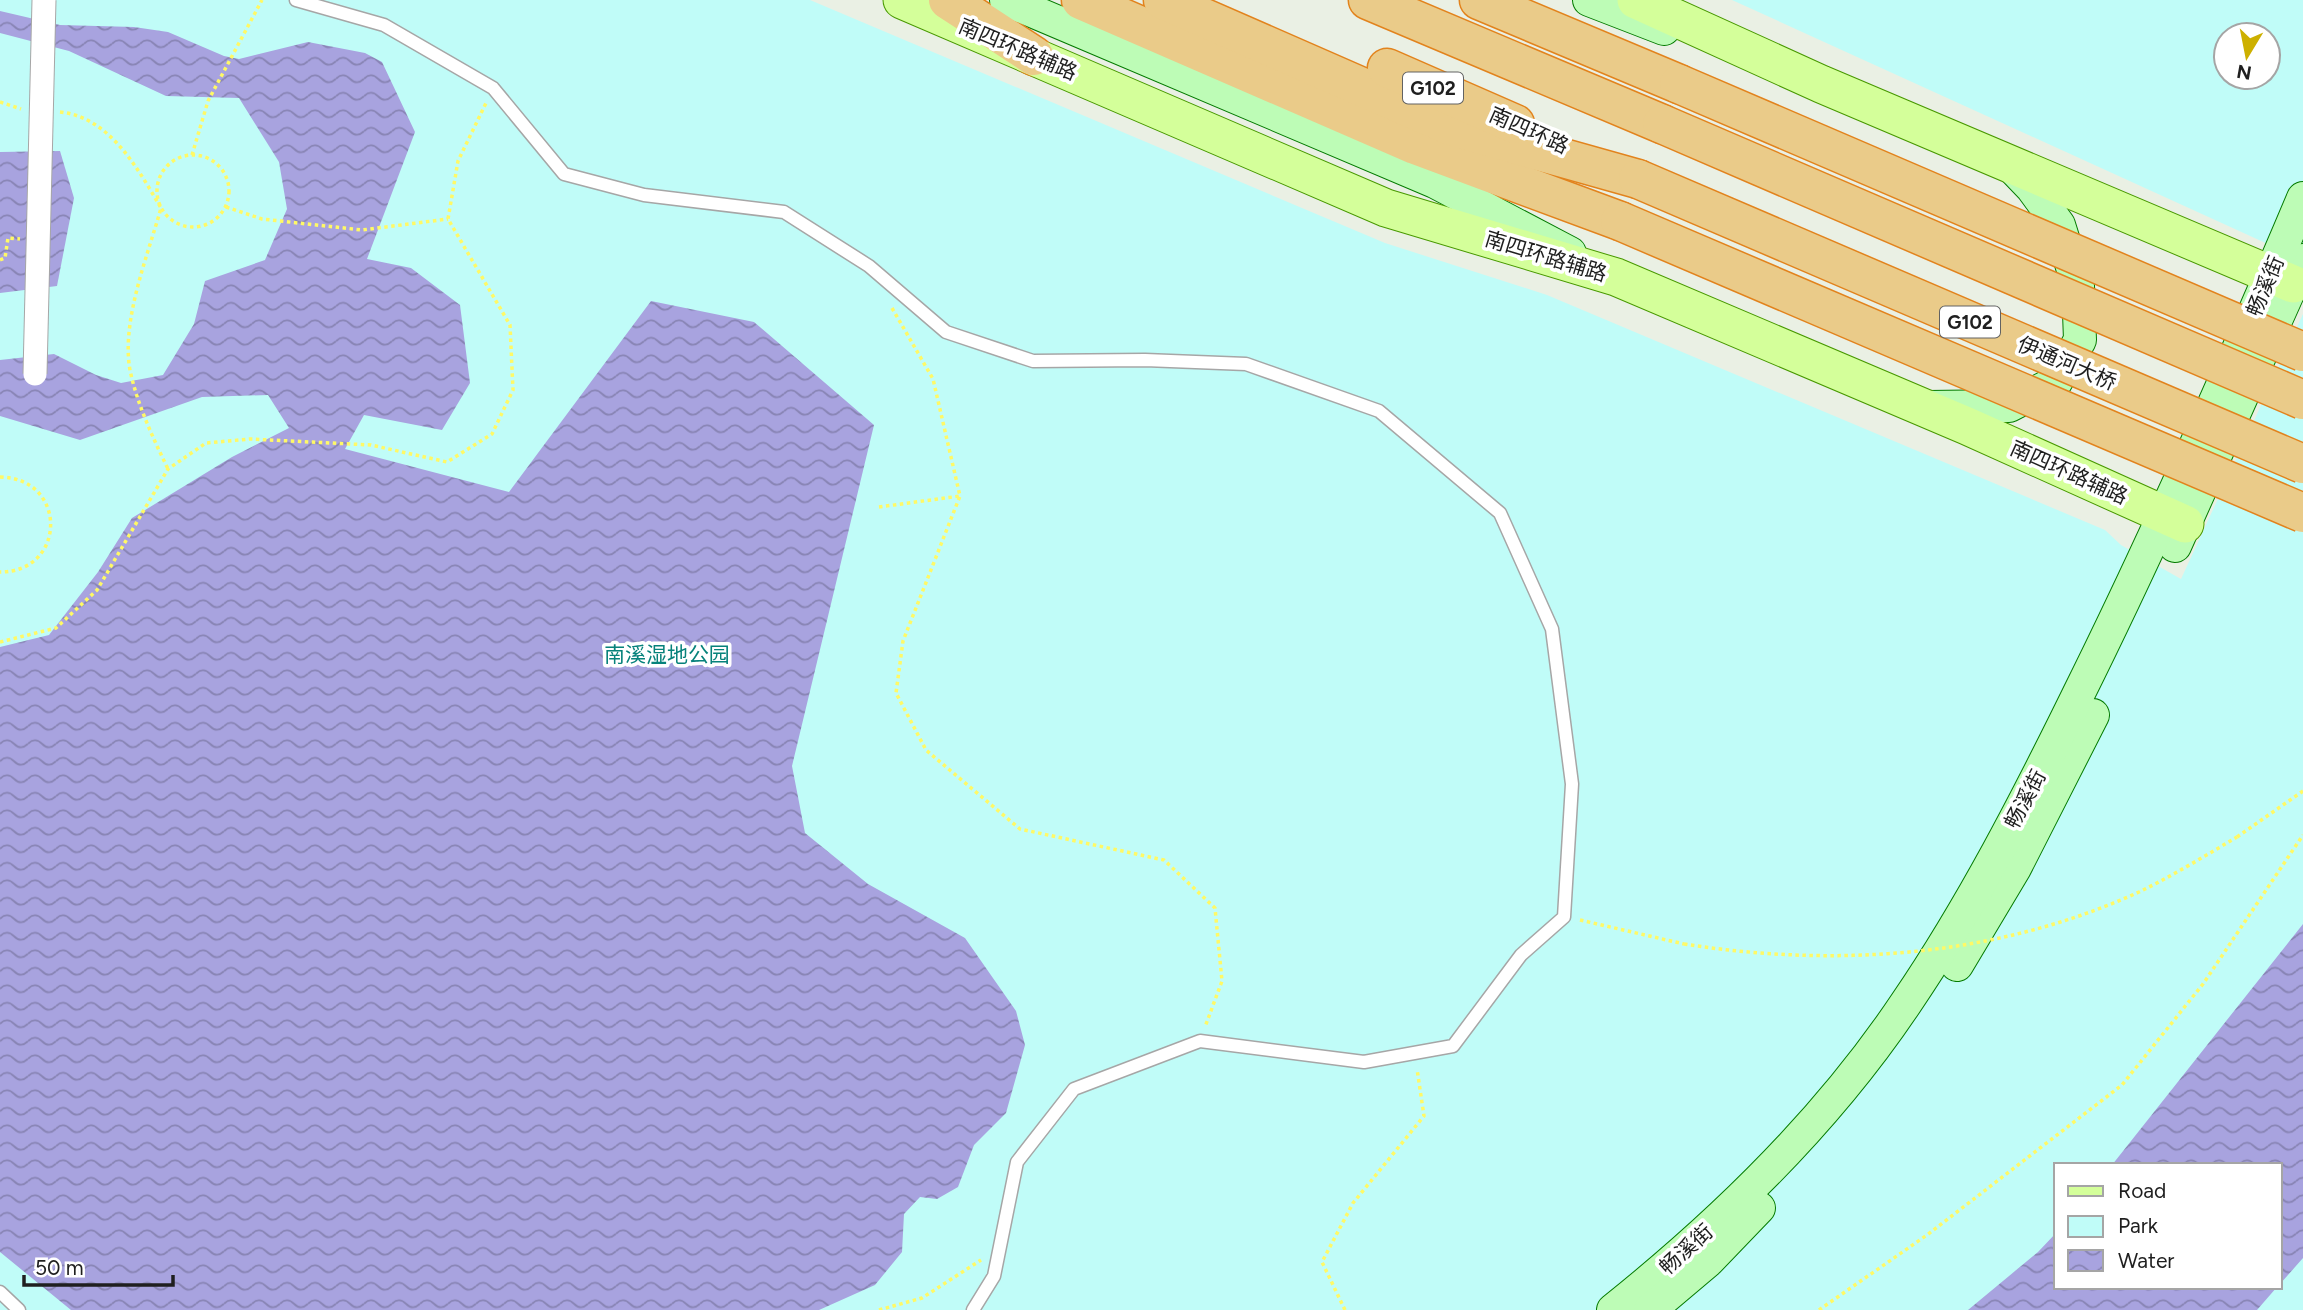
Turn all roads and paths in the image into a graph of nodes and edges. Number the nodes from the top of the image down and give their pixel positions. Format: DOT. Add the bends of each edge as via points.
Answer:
graph roads {
  1 [pos="44,0"];
  2 [pos="262,0"];
  3 [pos="296,0"];
  4 [pos="902,0"];
  5 [pos="948,0"];
  6 [pos="1006,0"];
  7 [pos="1081,0"];
  8 [pos="1163,0"];
  9 [pos="1227,0"];
  10 [pos="1368,0"];
  11 [pos="1479,0"];
  12 [pos="1528,0"];
  13 [pos="1589,0"];
  14 [pos="1636,0"];
  15 [pos="1034,56"];
  16 [pos="1673,81"];
  17 [pos="1821,84"];
  18 [pos="493,88"];
  19 [pos="1392,99"];
  20 [pos="0,102"];
  21 [pos="24,109"];
  22 [pos="51,111"];
  23 [pos="192,155"];
  24 [pos="2008,163"];
  25 [pos="1507,179"];
  26 [pos="1638,179"];
  27 [pos="2303,198"];
  28 [pos="226,207"];
  29 [pos="161,208"];
  30 [pos="448,219"];
  31 [pos="869,266"];
  32 [pos="2289,273"];
  33 [pos="1616,277"];
  34 [pos="2303,352"];
  35 [pos="35,374"];
  36 [pos="2303,400"];
  37 [pos="1920,406"];
  38 [pos="2303,464"];
  39 [pos="169,470"];
  40 [pos="0,477"];
  41 [pos="960,496"];
  42 [pos="879,507"];
  43 [pos="2303,513"];
  44 [pos="2175,519"];
  45 [pos="0,572"];
  46 [pos="0,642"];
  47 [pos="2303,791"];
  48 [pos="2303,835"];
  49 [pos="1564,917"];
  50 [pos="1200,1041"];
  51 [pos="1414,1053"];
  52 [pos="1000,1247"];
  53 [pos="0,1292"];
  54 [pos="19,1310"];
  55 [pos="879,1310"];
  56 [pos="973,1310"];
  57 [pos="1345,1310"];
  58 [pos="1613,1310"];
  59 [pos="1650,1310"];
  60 [pos="1819,1310"];
  1 -- 35 [label="street, bridge"];
  2 -- 23 [label="path" via="208,101"];
  3 -- 18 [label="lane" via="384,25"];
  4 -- 15 [label="main road, 南四环路辅路"];
  5 -- 15 [label="highway"];
  6 -- 33 [label="main road" via="1435,182"];
  7 -- 25 [label="highway" via="1402,140"];
  8 -- 19 [label="highway"];
  9 -- 26 [label="highway, 南四环路 / G102"];
  10 -- 36 [label="highway, G102, bridge"];
  11 -- 16 [label="highway"];
  12 -- 16 [label="highway" via="1592,29"];
  13 -- 17 [label="main road"];
  14 -- 17 [label="main road"];
  15 -- 33 [label="main road, 南四环路辅路" via="1387,208"];
  16 -- 34 [label="highway, bridge"];
  17 -- 24 [label="main road"];
  18 -- 30 [label="path" via="458,161"];
  18 -- 31 [label="lane" via="564,174 643,195 784,212"];
  19 -- 25 [label="highway"];
  19 -- 26 [label="highway" via="1453,127"];
  20 -- 21 [label="path"];
  22 -- 29 [label="path" via="77,114 126,150"];
  23 -- 28 [label="path" via="215,163 224,172 229,183"];
  23 -- 29 [label="path" via="170,164 162,173 157,197"];
  24 -- 32 [label="main road"];
  24 -- 37 [label="main road" via="2059,225 2078,286 2080,340 2056,383 2009,406"];
  25 -- 43 [label="highway, bridge" via="1620,221"];
  26 -- 38 [label="highway, 伊通河大桥 / G102, bridge"];
  27 -- 32 [label="main road, 畅溪街"];
  28 -- 29 [label="path" via="211,223 188,228"];
  28 -- 30 [label="path" via="262,219 362,230"];
  29 -- 39 [label="path" via="131,316 130,368 149,429"];
  30 -- 39 [label="path" via="510,325 513,390 492,434 447,462 371,445 250,439 206,443"];
  31 -- 41 [label="path" via="933,379"];
  31 -- 49 [label="lane" via="946,332 1033,360 1246,364 1379,411 1500,513 1552,629 1572,784"];
  32 -- 44 [label="main road, 畅溪街"];
  33 -- 37 [label="main road, 南四环路辅路"];
  37 -- 44 [label="main road, 南四环路辅路"];
  39 -- 46 [label="path" via="97,590 56,628"];
  40 -- 45 [label="path" via="28,483 41,494 52,525 40,556 28,566"];
  41 -- 42 [label="path"];
  41 -- 50 [label="path" via="903,641 896,693 926,750 1020,829 1164,860 1215,908 1222,981"];
  44 -- 58 [label="main road, 畅溪街" via="1966,910 1905,1006 1837,1093 1751,1190"];
  44 -- 59 [label="main road, 畅溪街" via="2015,869 1942,987 1841,1121 1708,1261"];
  47 -- 49 [label="path, bridge" via="2236,837 2138,892 1999,939 1882,955 1744,954"];
  48 -- 60 [label="path" via="2203,984 2122,1085 1927,1235"];
  49 -- 51 [label="lane" via="1521,955 1453,1046"];
  50 -- 51 [label="lane" via="1364,1062"];
  50 -- 52 [label="lane" via="1074,1089 1017,1162"];
  51 -- 57 [label="path" via="1424,1116 1353,1203 1322,1262"];
  52 -- 55 [label="path" via="922,1298"];
  52 -- 56 [label="lane" via="994,1276"];
  53 -- 54 [label="lane"];
}
